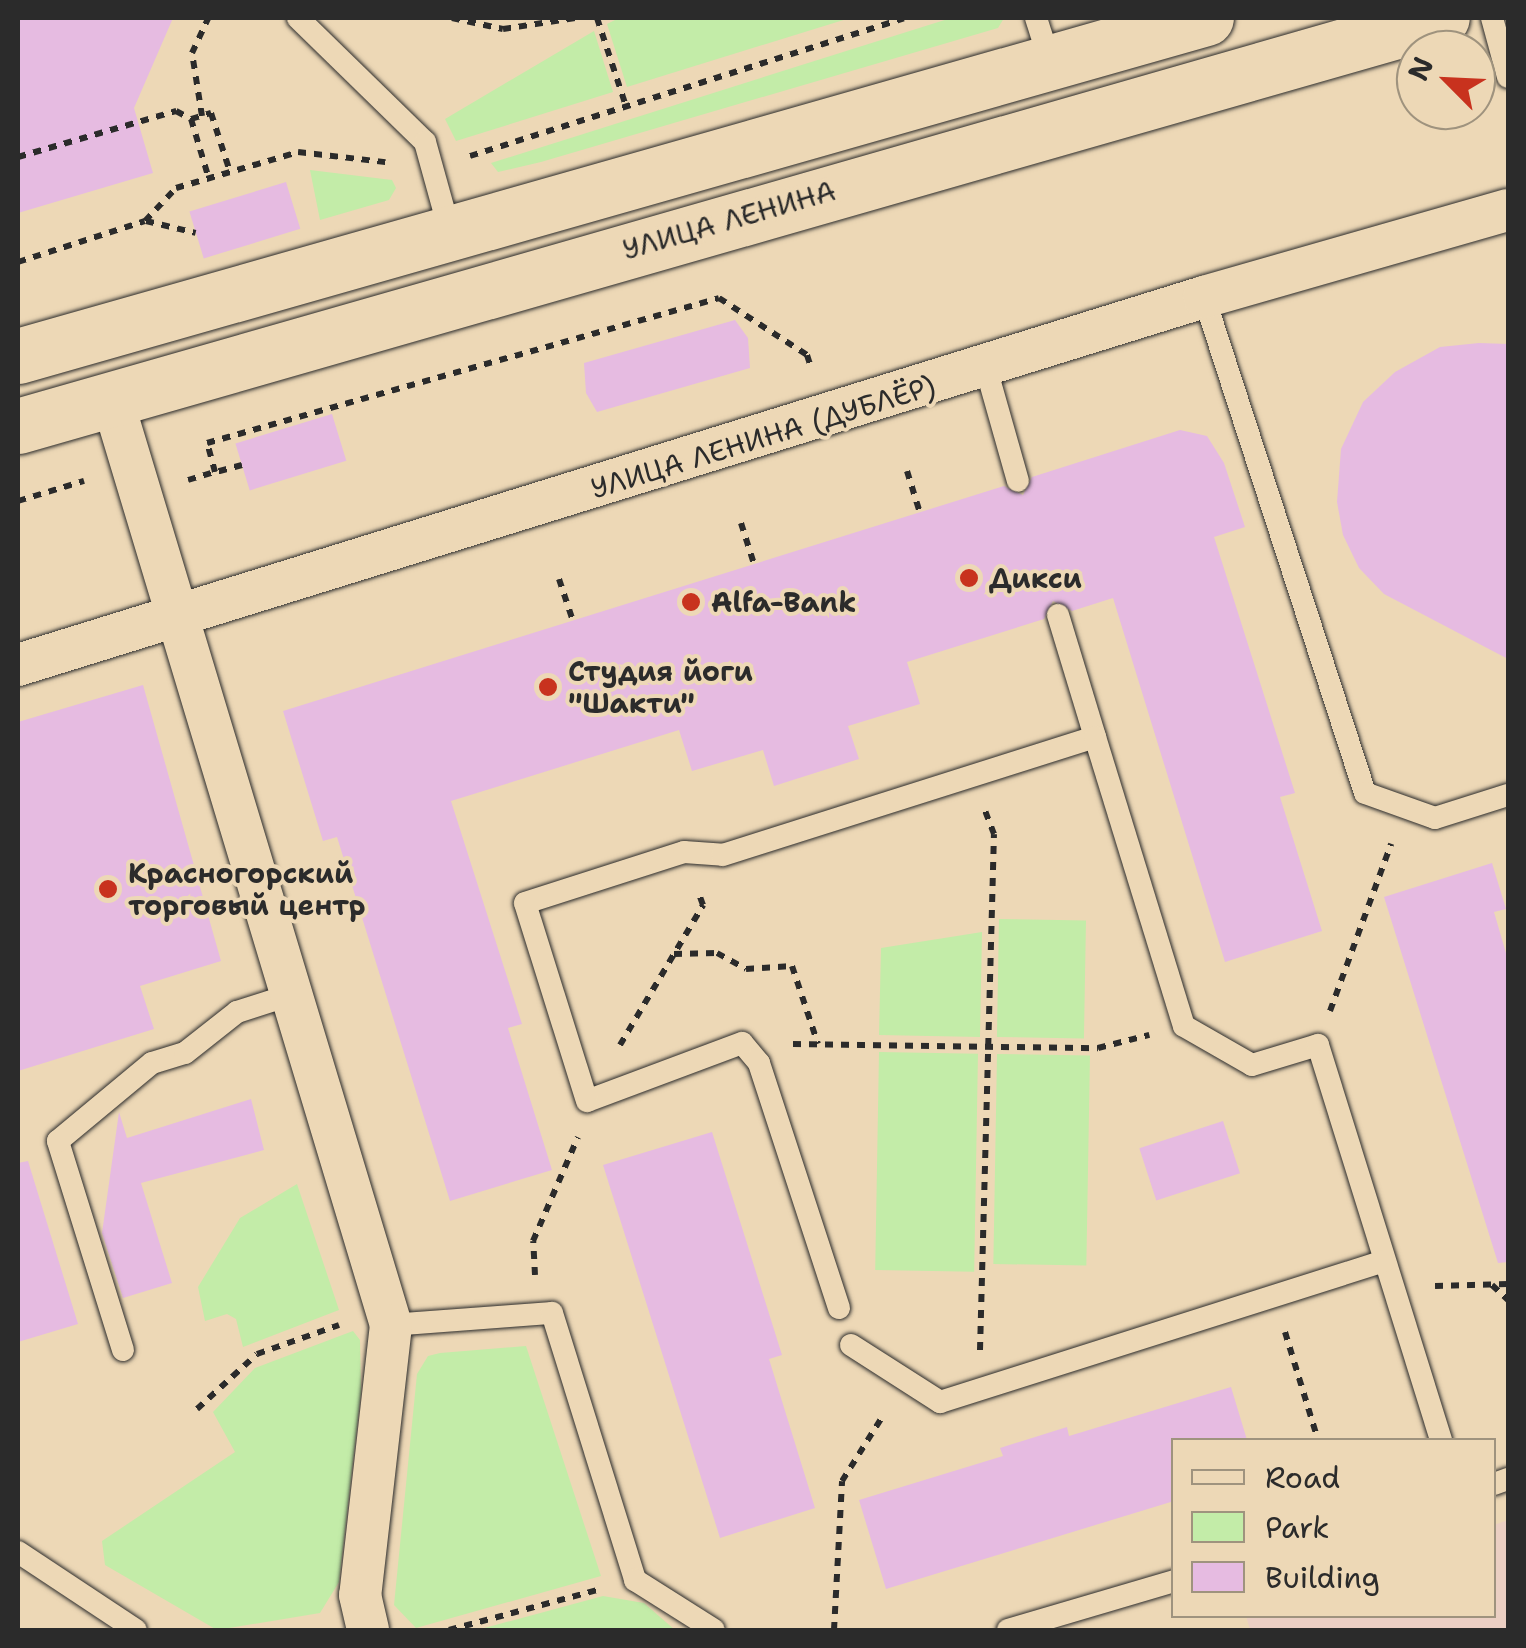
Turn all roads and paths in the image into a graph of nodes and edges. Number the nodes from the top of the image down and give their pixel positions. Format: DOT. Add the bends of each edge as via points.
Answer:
graph roads {
  1 [pos="208,18"];
  2 [pos="298,18"];
  3 [pos="452,18"];
  4 [pos="575,18"];
  5 [pos="598,18"];
  6 [pos="904,18"];
  7 [pos="1206,18"];
  8 [pos="1442,18"];
  9 [pos="1492,18"];
  10 [pos="1043,40"];
  11 [pos="1508,77"];
  12 [pos="626,106"];
  13 [pos="202,116"];
  14 [pos="191,119"];
  15 [pos="18,157"];
  16 [pos="432,168"];
  17 [pos="230,172"];
  18 [pos="209,178"];
  19 [pos="1508,210"];
  20 [pos="145,221"];
  21 [pos="450,232"];
  22 [pos="196,234"];
  23 [pos="18,262"];
  24 [pos="1204,297"];
  25 [pos="18,356"];
  26 [pos="986,368"];
  27 [pos="112,398"];
  28 [pos="826,416"];
  29 [pos="18,426"];
  30 [pos="242,465"];
  31 [pos="907,472"];
  32 [pos="1018,481"];
  33 [pos="920,512"];
  34 [pos="741,523"];
  35 [pos="754,564"];
  36 [pos="559,579"];
  37 [pos="1058,615"];
  38 [pos="175,619"];
  39 [pos="573,621"];
  40 [pos="18,665"];
  41 [pos="1095,737"];
  42 [pos="972,776"];
  43 [pos="1508,795"];
  44 [pos="1405,808"];
  45 [pos="684,852"];
  46 [pos="674,954"];
  47 [pos="290,995"];
  48 [pos="1184,1026"];
  49 [pos="742,1043"];
  50 [pos="818,1044"];
  51 [pos="1318,1045"];
  52 [pos="989,1046"];
  53 [pos="587,1101"];
  54 [pos="1384,1261"];
  55 [pos="1491,1284"];
  56 [pos="1508,1284"];
  57 [pos="1393,1288"];
  58 [pos="1274,1296"];
  59 [pos="1508,1300"];
  60 [pos="838,1308"];
  61 [pos="538,1314"];
  62 [pos="389,1317"];
  63 [pos="851,1345"];
  64 [pos="123,1350"];
  65 [pos="906,1380"];
  66 [pos="979,1388"];
  67 [pos="198,1409"];
  68 [pos="1317,1438"];
  69 [pos="1441,1438"];
  70 [pos="18,1552"];
  71 [pos="635,1580"];
  72 [pos="1171,1582"];
  73 [pos="136,1630"];
  74 [pos="366,1630"];
  75 [pos="449,1630"];
  76 [pos="714,1630"];
  77 [pos="834,1630"];
  78 [pos="1013,1630"];
  1 -- 13 [label="path" via="192,53"];
  2 -- 16 [label="lane" via="426,142"];
  3 -- 4 [label="path" via="503,29"];
  5 -- 12 [label="path"];
  6 -- 12 [label="path"];
  7 -- 10 [label="main road"];
  8 -- 27 [label="main road, УЛИЦА ЛЕНИНА"];
  9 -- 11 [label="lane"];
  10 -- 21 [label="main road"];
  12 -- 16 [label="path"];
  13 -- 14 [label="path"];
  13 -- 17 [label="path" via="211,113"];
  14 -- 15 [label="path" via="176,110"];
  14 -- 18 [label="path"];
  16 -- 17 [label="path" via="298,152"];
  16 -- 21 [label="lane"];
  17 -- 18 [label="path"];
  18 -- 20 [label="path" via="176,188"];
  19 -- 24 [label="street, УЛИЦА ЛЕНИНА (ДУБЛЁР)"];
  20 -- 22 [label="path"];
  20 -- 23 [label="path"];
  21 -- 25 [label="main road"];
  24 -- 26 [label="street, УЛИЦА ЛЕНИНА (ДУБЛЁР)"];
  24 -- 44 [label="lane" via="1365,794"];
  26 -- 28 [label="street, УЛИЦА ЛЕНИНА (ДУБЛЁР)"];
  26 -- 32 [label="lane"];
  27 -- 29 [label="main road, УЛИЦА ЛЕНИНА"];
  27 -- 38 [label="street"];
  28 -- 30 [label="path" via="808,355 718,298 207,443 215,472"];
  28 -- 38 [label="street, УЛИЦА ЛЕНИНА (ДУБЛЁР)"];
  31 -- 33 [label="path"];
  34 -- 35 [label="path"];
  36 -- 39 [label="path"];
  37 -- 41 [label="lane"];
  38 -- 40 [label="street, УЛИЦА ЛЕНИНА (ДУБЛЁР)"];
  38 -- 47 [label="street"];
  41 -- 42 [label="lane"];
  41 -- 48 [label="lane"];
  42 -- 45 [label="lane" via="723,855"];
  42 -- 52 [label="path" via="994,834"];
  43 -- 44 [label="lane" via="1435,818"];
  44 -- 51 [label="path"];
  45 -- 46 [label="path" via="703,905"];
  45 -- 53 [label="lane" via="525,903"];
  46 -- 50 [label="path" via="717,954 746,968 792,966"];
  46 -- 53 [label="path"];
  47 -- 62 [label="street"];
  47 -- 64 [label="lane" via="237,1012 185,1052 152,1063 58,1141"];
  48 -- 51 [label="lane" via="1252,1066"];
  48 -- 52 [label="path" via="1098,1048"];
  49 -- 50 [label="path"];
  49 -- 53 [label="lane"];
  49 -- 60 [label="lane" via="759,1063"];
  50 -- 52 [label="path"];
  51 -- 54 [label="lane"];
  52 -- 66 [label="path"];
  53 -- 61 [label="path" via="568,1170 533,1241"];
  54 -- 57 [label="lane"];
  54 -- 58 [label="lane"];
  55 -- 56 [label="path"];
  55 -- 57 [label="path"];
  55 -- 59 [label="path"];
  57 -- 69 [label="lane"];
  58 -- 66 [label="lane"];
  58 -- 68 [label="path"];
  61 -- 62 [label="lane"];
  61 -- 71 [label="lane" via="552,1313"];
  62 -- 67 [label="path" via="258,1354"];
  62 -- 74 [label="street" via="360,1595"];
  63 -- 65 [label="lane"];
  65 -- 66 [label="lane" via="940,1402"];
  65 -- 77 [label="path" via="842,1481"];
  70 -- 73 [label="lane"];
  71 -- 75 [label="path"];
  71 -- 76 [label="lane"];
  72 -- 78 [label="lane"];
}
